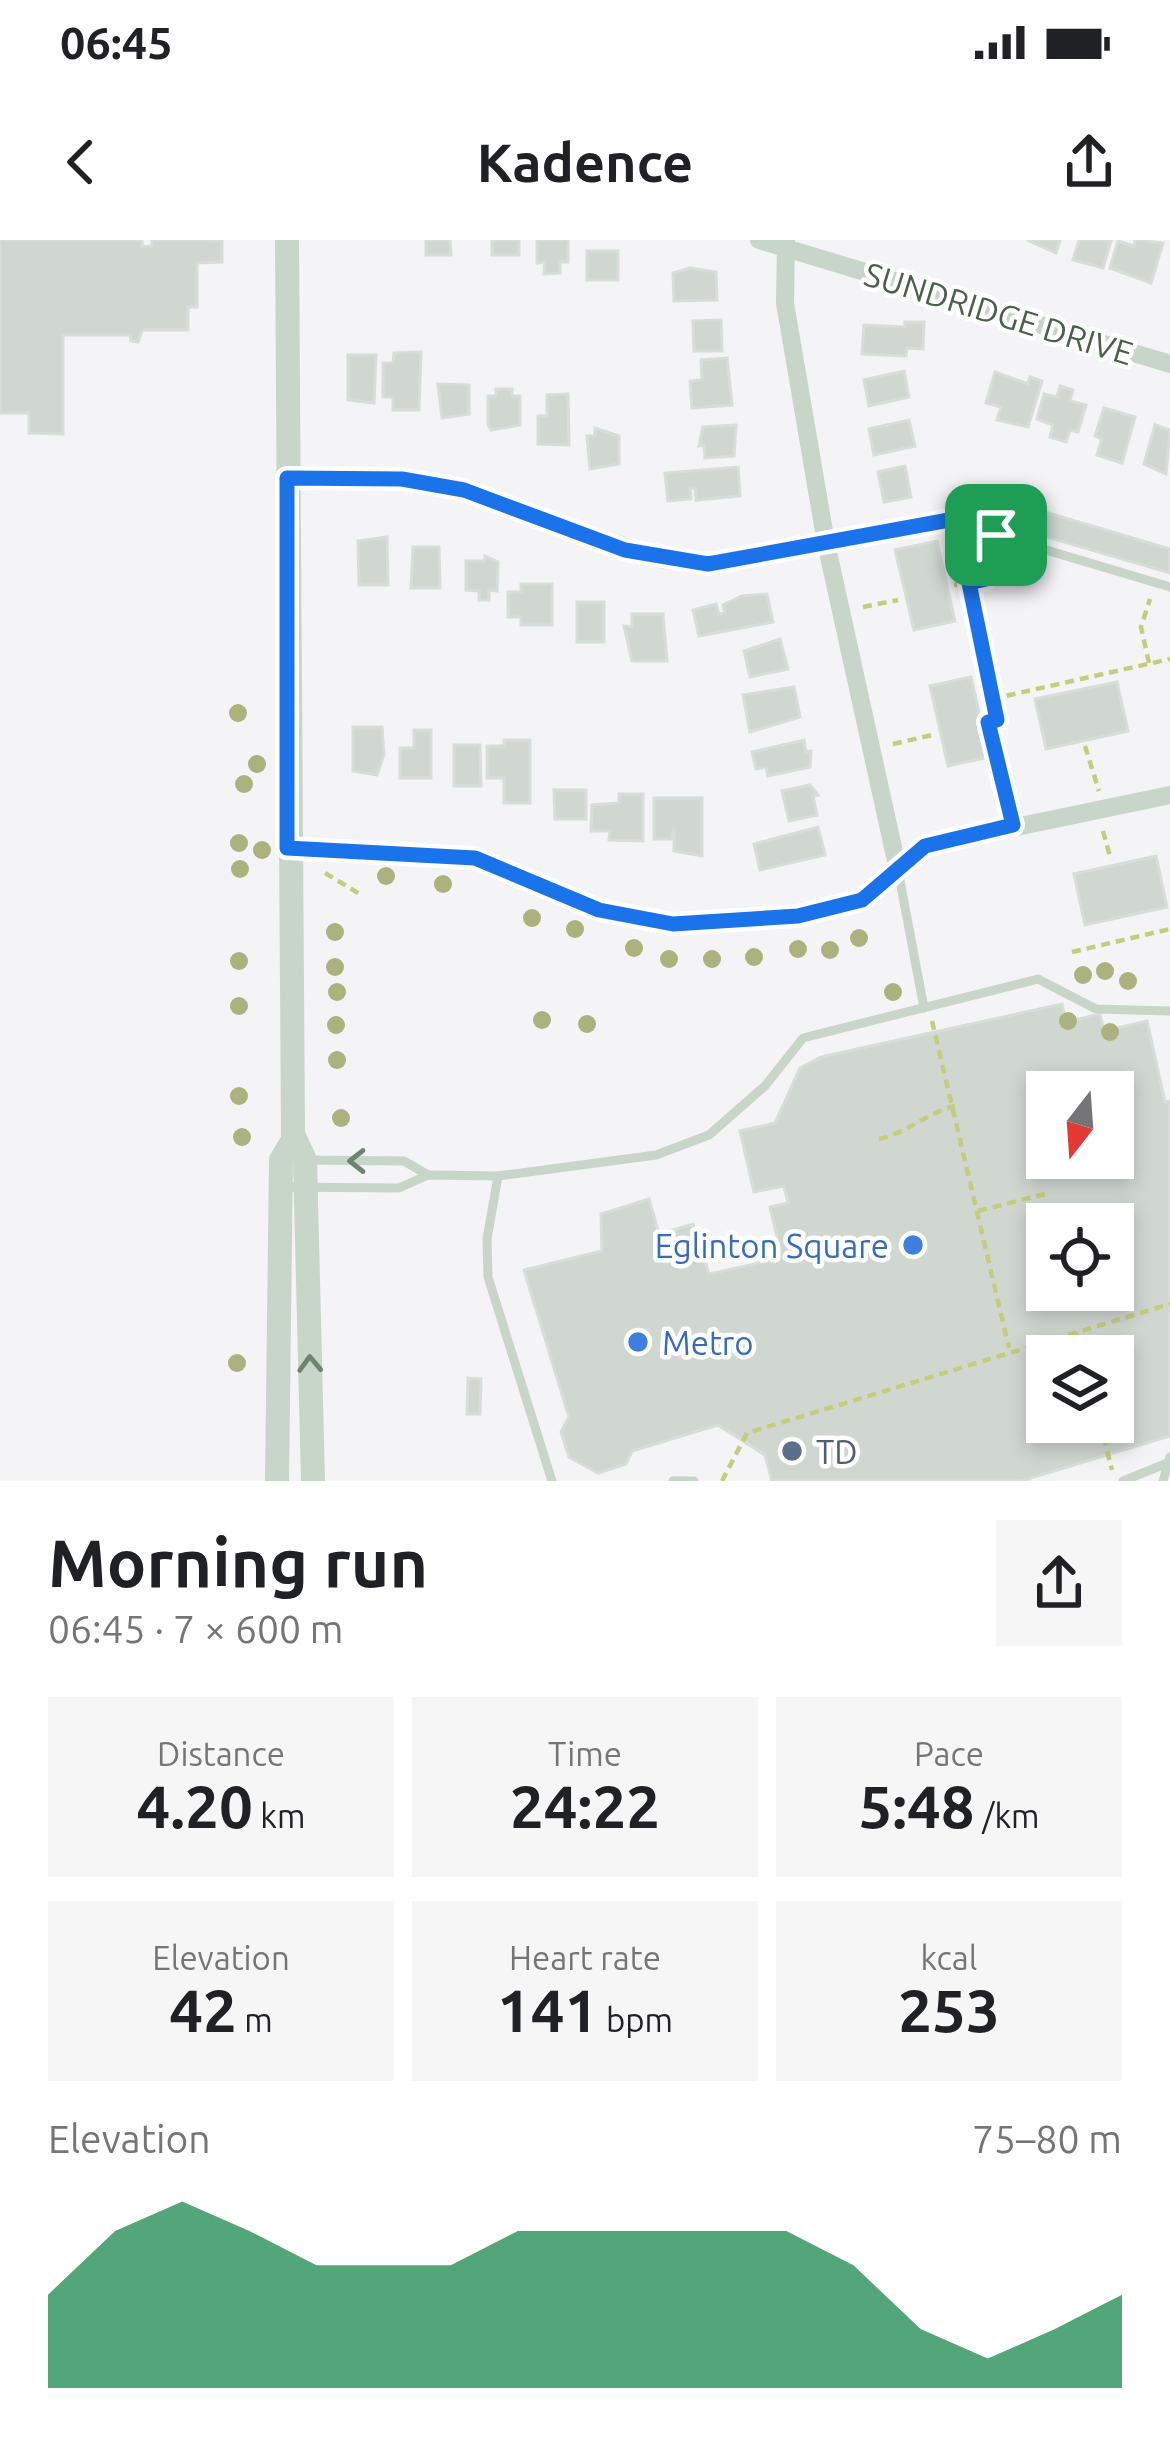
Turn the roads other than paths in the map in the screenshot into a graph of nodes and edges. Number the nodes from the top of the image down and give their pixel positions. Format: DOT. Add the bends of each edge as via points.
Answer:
graph roads {
  1 [pos="287,240"];
  2 [pos="758,240"];
  3 [pos="786,245"];
  4 [pos="1170,364"];
  5 [pos="287,478"];
  6 [pos="826,543"];
  7 [pos="1170,587"];
  8 [pos="1170,795"];
  9 [pos="287,848"];
  10 [pos="898,870"];
  11 [pos="924,1008"];
  12 [pos="1170,1011"];
  13 [pos="293,1154"];
  14 [pos="428,1175"];
  15 [pos="498,1176"];
  16 [pos="293,1187"];
  17 [pos="1170,1460"];
  18 [pos="277,1481"];
  19 [pos="313,1481"];
  20 [pos="552,1481"];
  21 [pos="673,1481"];
  22 [pos="694,1481"];
  23 [pos="1119,1481"];
  24 [pos="1163,1481"];
  1 -- 5 [label="street"];
  2 -- 3 [label="street, SUNDRIDGE DRIVE"];
  3 -- 4 [label="street, SUNDRIDGE DRIVE"];
  3 -- 6 [label="street" via="784,303"];
  5 -- 6 [label="street" via="402,479 464,490 664,560 708,564"];
  5 -- 9 [label="street"];
  6 -- 7 [label="lane" via="956,523"];
  6 -- 10 [label="street"];
  8 -- 10 [label="street" via="925,846"];
  9 -- 10 [label="street" via="475,858 599,910 673,924 798,916 862,900"];
  9 -- 13 [label="street"];
  10 -- 11 [label="lane"];
  11 -- 12 [label="lane" via="1038,980 1096,1009"];
  11 -- 15 [label="lane" via="802,1038 765,1086 709,1135 601,1166"];
  14 -- 13 [label="lane, one-way" via="404,1161"];
  13 -- 16 [label="street"];
  14 -- 15 [label="lane"];
  14 -- 16 [label="lane" via="399,1188"];
  15 -- 20 [label="lane" via="488,1277"];
  16 -- 18 [label="street"];
  19 -- 16 [label="street, one-way"];
  17 -- 23 [label="lane"];
  17 -- 24 [label="lane, bridge"];
  21 -- 22 [label="lane"];
}
